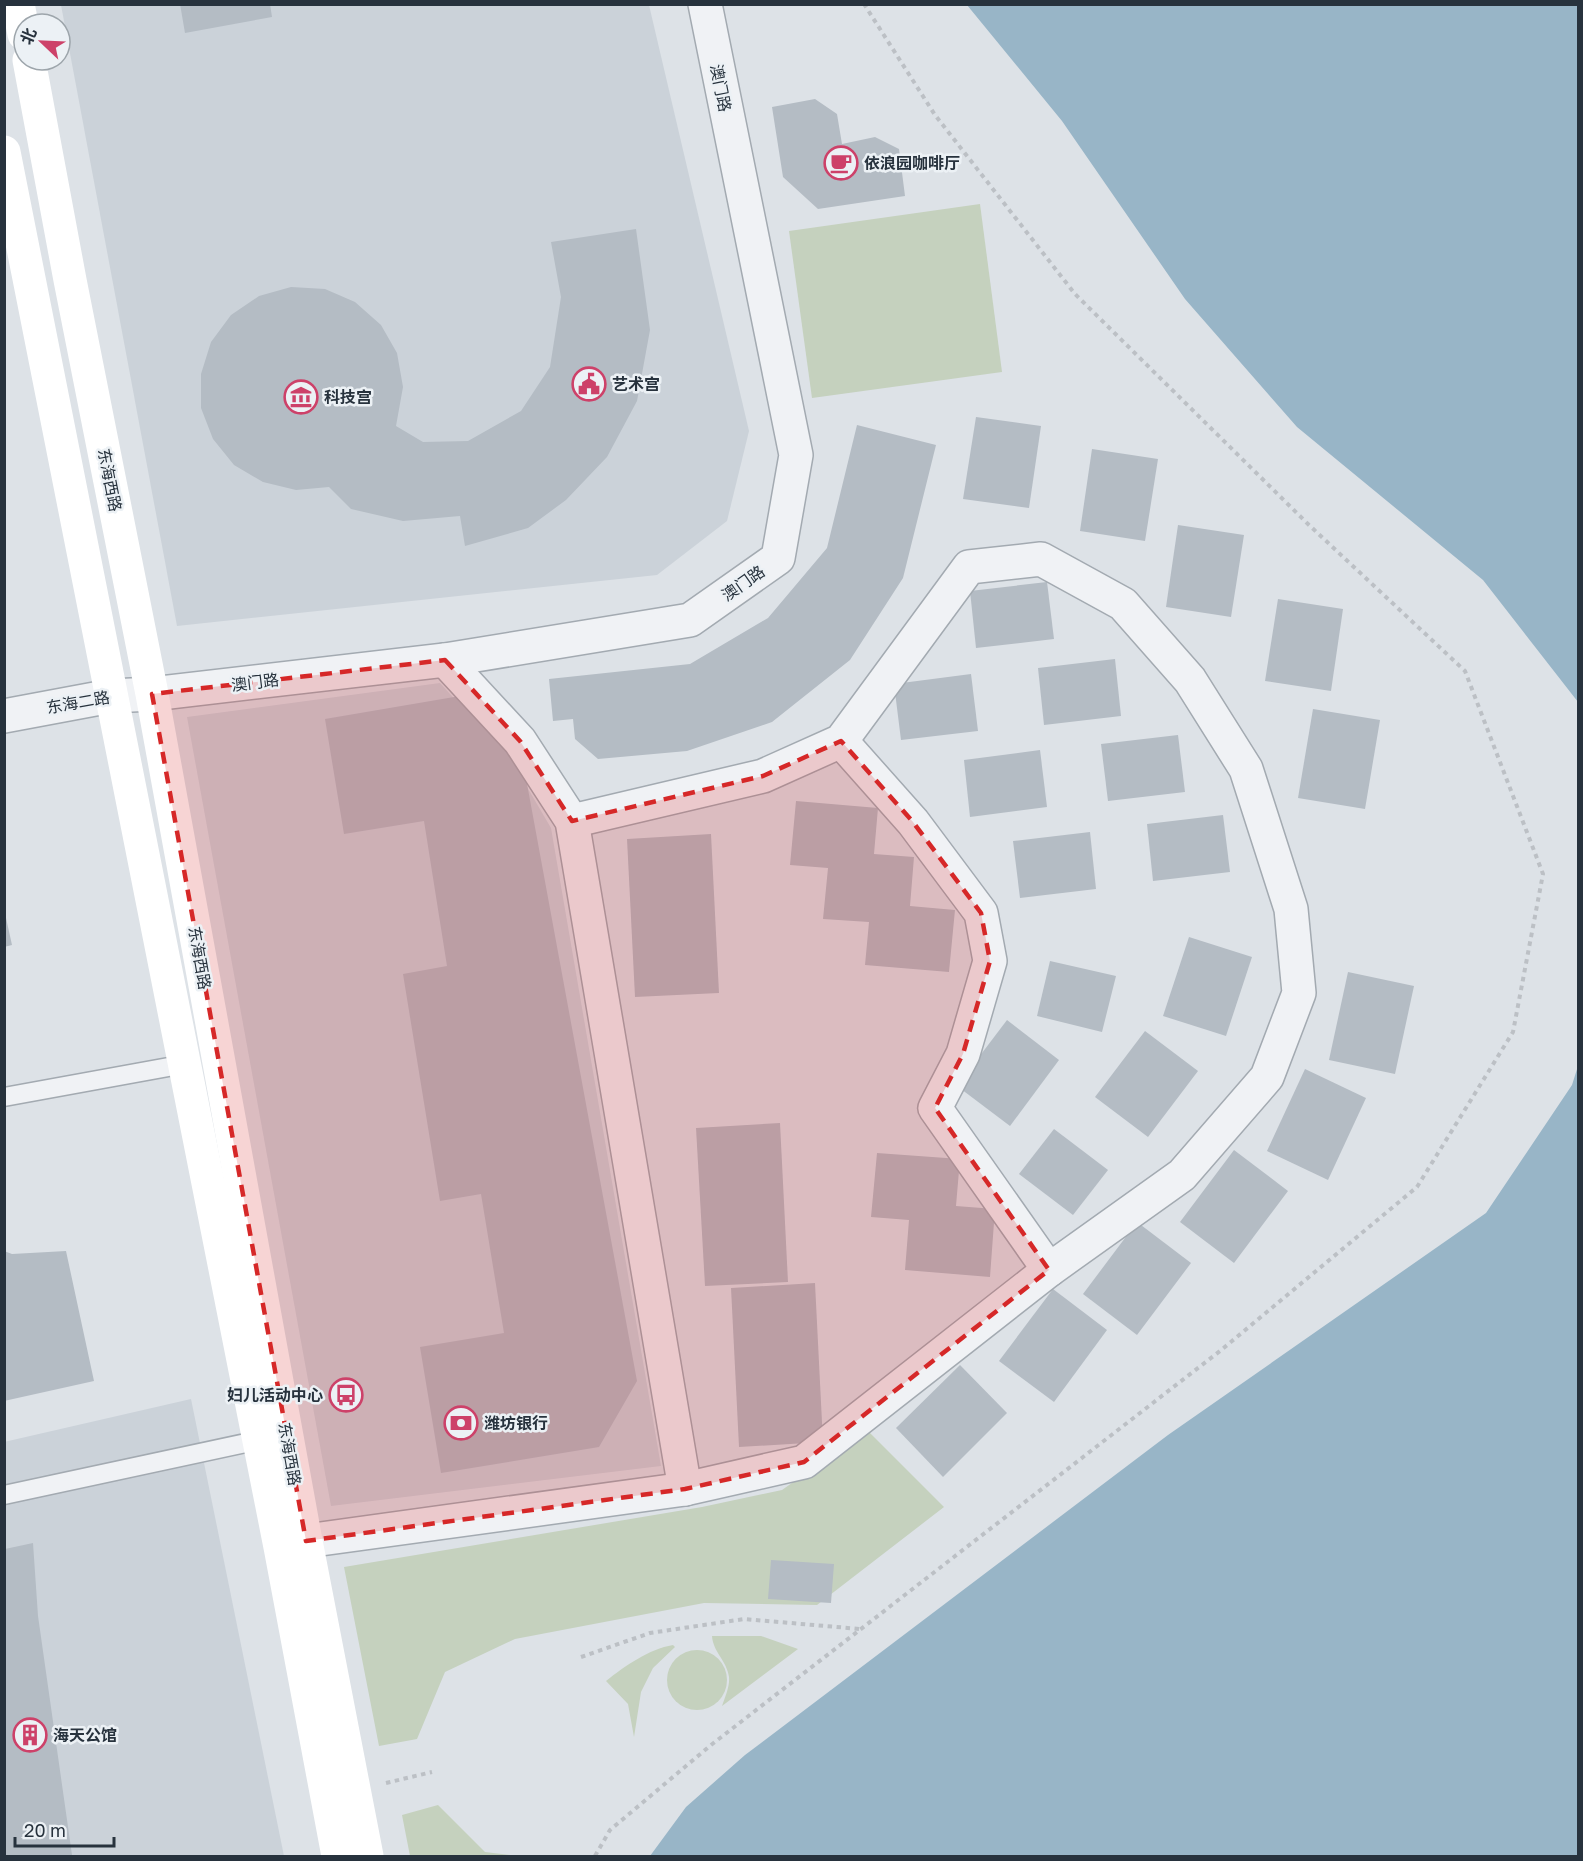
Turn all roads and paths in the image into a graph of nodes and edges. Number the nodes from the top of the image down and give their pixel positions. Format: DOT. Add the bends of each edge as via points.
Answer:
graph roads {
  1 [pos="705,4"];
  2 [pos="864,4"];
  3 [pos="31,72"];
  4 [pos="4,152"];
  5 [pos="445,660"];
  6 [pos="152,694"];
  7 [pos="111,696"];
  8 [pos="4,716"];
  9 [pos="841,741"];
  10 [pos="572,821"];
  11 [pos="185,1064"];
  12 [pos="4,1097"];
  13 [pos="1049,1270"];
  14 [pos="260,1440"];
  15 [pos="685,1489"];
  16 [pos="4,1495"];
  17 [pos="306,1541"];
  18 [pos="860,1629"];
  19 [pos="581,1657"];
  20 [pos="432,1772"];
  21 [pos="354,1790"];
  22 [pos="338,1857"];
  23 [pos="367,1857"];
  24 [pos="595,1857"];
  1 -- 5 [label="street, 澳门路" via="796,455 778,558 690,620"];
  2 -- 18 [label="path" via="934,115 1075,294 1309,525 1465,671 1543,874 1514,1032 1418,1187 1220,1351"];
  3 -- 6 [label="main road, 东海西路"];
  4 -- 7 [label="main road, 东海西路"];
  5 -- 6 [label="street, 澳门路"];
  5 -- 10 [label="street" via="520,741"];
  6 -- 7 [label="street, 东海二路"];
  6 -- 17 [label="main road, 东海西路"];
  7 -- 8 [label="street, 东海二路"];
  7 -- 11 [label="main road, 东海西路"];
  9 -- 10 [label="street" via="763,776"];
  9 -- 13 [label="street" via="913,822 981,913 990,961 963,1054 935,1108"];
  9 -- 13 [label="street" via="969,567 1041,559 1123,604 1190,680 1246,769 1291,909 1299,993 1267,1077 1182,1175"];
  10 -- 15 [label="street"];
  11 -- 12 [label="lane"];
  11 -- 14 [label="main road, 东海西路"];
  13 -- 15 [label="street" via="804,1462"];
  14 -- 16 [label="lane"];
  14 -- 22 [label="main road, 东海西路"];
  15 -- 17 [label="street"];
  17 -- 21 [label="main road, 东海西路"];
  18 -- 19 [label="path" via="744,1619 650,1633"];
  18 -- 24 [label="path" via="610,1830"];
  20 -- 21 [label="path"];
  21 -- 23 [label="main road, 东海西路"];
}
